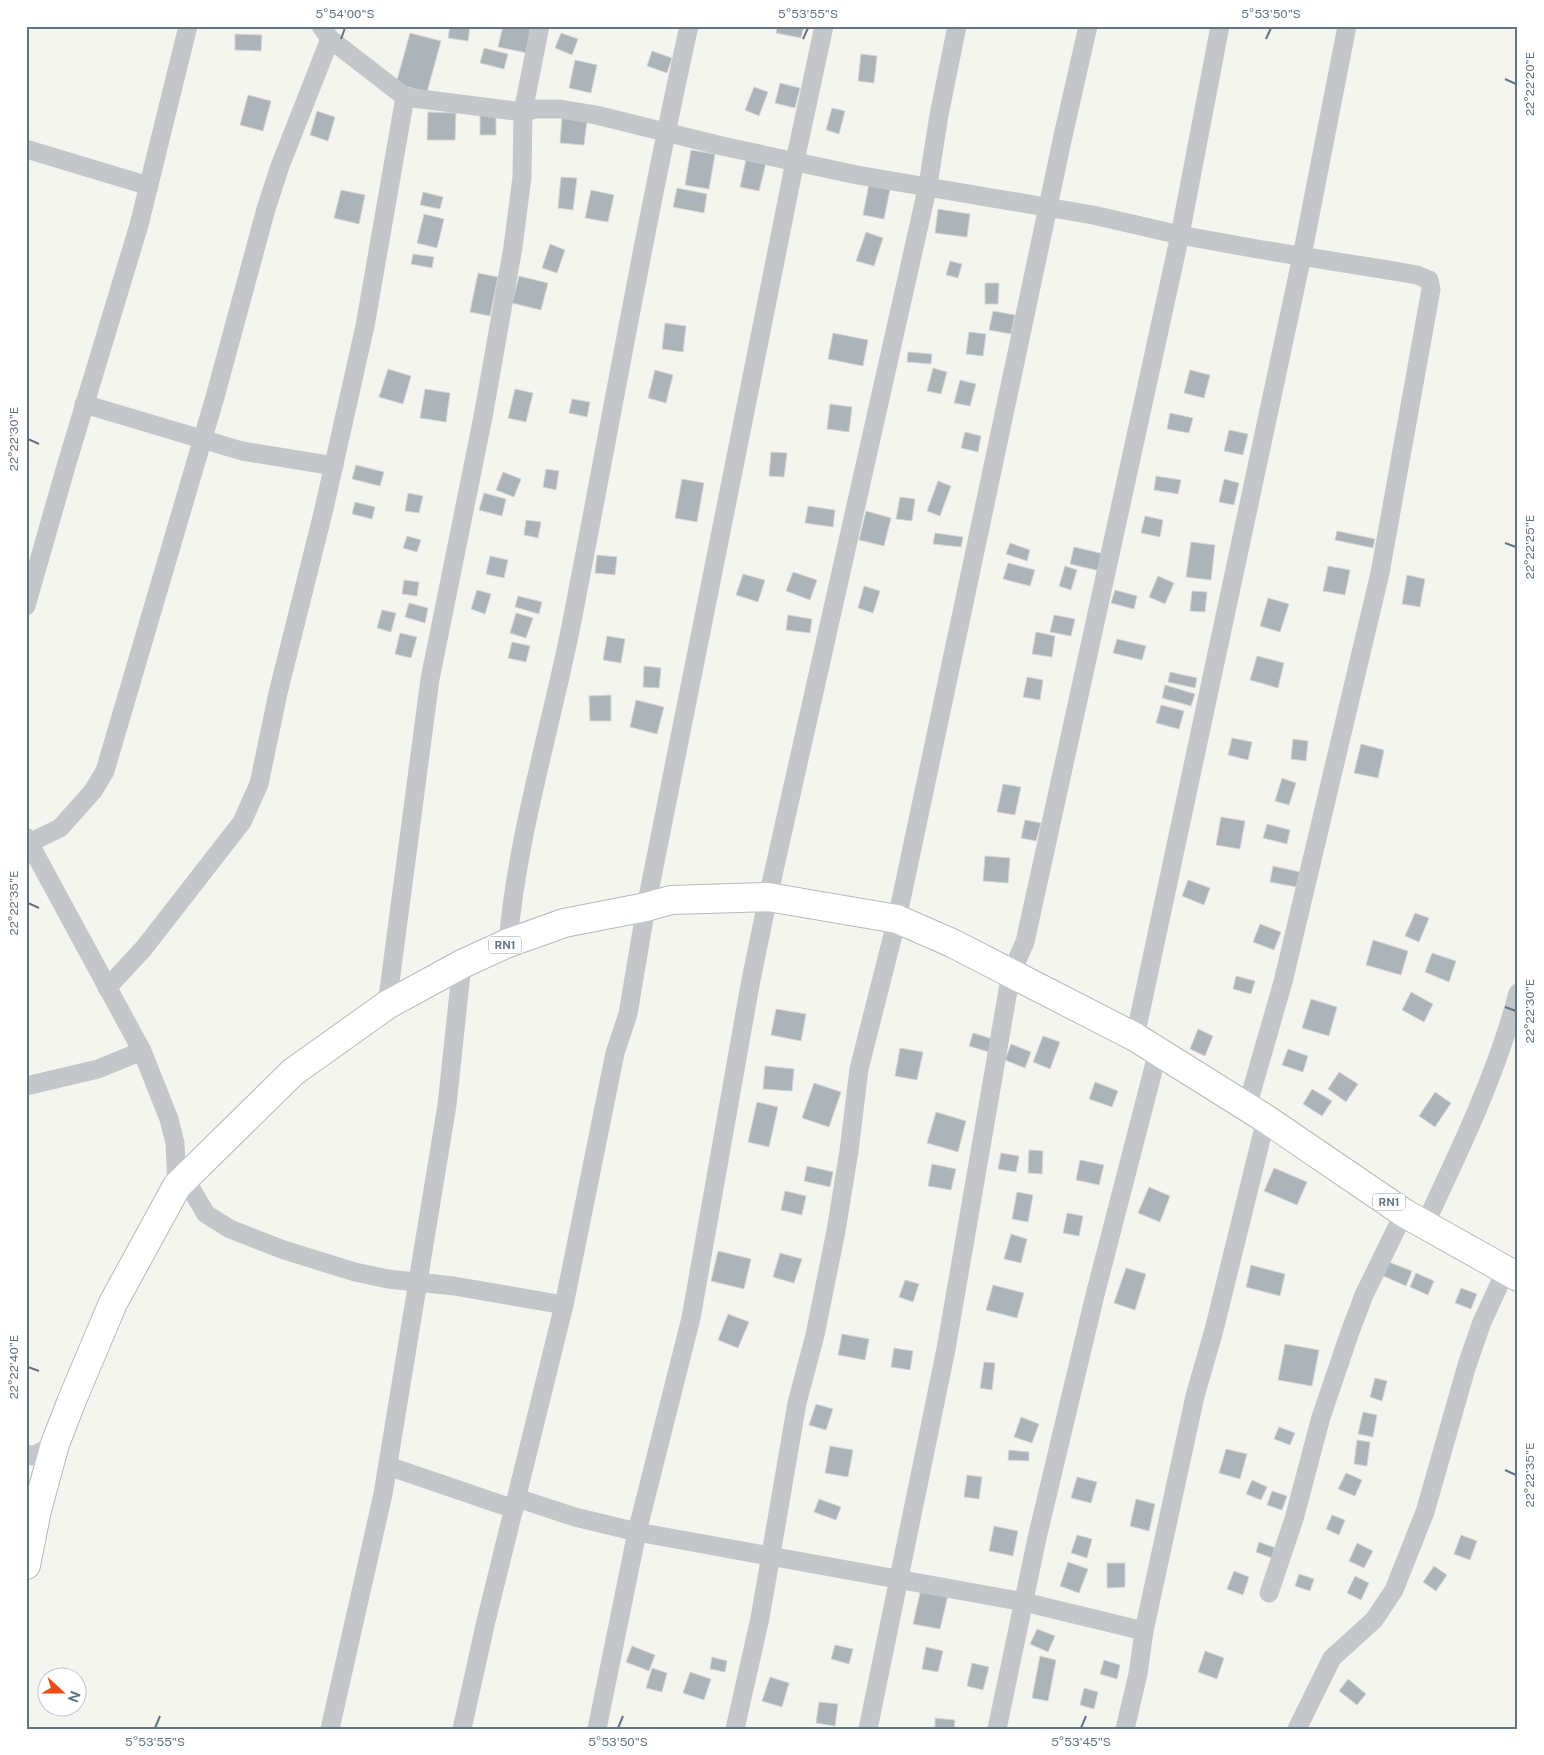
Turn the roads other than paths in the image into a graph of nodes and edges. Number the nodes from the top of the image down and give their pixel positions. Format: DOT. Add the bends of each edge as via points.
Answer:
graph roads {
  1 [pos="188,26"];
  2 [pos="540,26"];
  3 [pos="689,26"];
  4 [pos="824,26"];
  5 [pos="957,26"];
  6 [pos="1088,26"];
  7 [pos="1220,26"];
  8 [pos="1346,26"];
  9 [pos="326,33"];
  10 [pos="405,97"];
  11 [pos="523,112"];
  12 [pos="668,132"];
  13 [pos="26,149"];
  14 [pos="795,161"];
  15 [pos="928,185"];
  16 [pos="149,186"];
  17 [pos="1048,208"];
  18 [pos="1180,235"];
  19 [pos="1302,256"];
  20 [pos="84,404"];
  21 [pos="202,439"];
  22 [pos="334,466"];
  23 [pos="26,606"];
  24 [pos="28,840"];
  25 [pos="768,897"];
  26 [pos="646,907"];
  27 [pos="897,919"];
  28 [pos="508,943"];
  29 [pos="462,964"];
  30 [pos="1011,973"];
  31 [pos="107,988"];
  32 [pos="1518,993"];
  33 [pos="387,1005"];
  34 [pos="1147,1044"];
  35 [pos="142,1051"];
  36 [pos="26,1086"];
  37 [pos="1256,1113"];
  38 [pos="181,1182"];
  39 [pos="1414,1218"];
  40 [pos="1512,1274"];
  41 [pos="417,1281"];
  42 [pos="564,1305"];
  43 [pos="56,1444"];
  44 [pos="26,1454"];
  45 [pos="388,1466"];
  46 [pos="515,1504"];
  47 [pos="637,1532"];
  48 [pos="771,1556"];
  49 [pos="26,1565"];
  50 [pos="898,1578"];
  51 [pos="1269,1593"];
  52 [pos="1024,1602"];
  53 [pos="1144,1630"];
  54 [pos="330,1729"];
  55 [pos="462,1729"];
  56 [pos="598,1729"];
  57 [pos="735,1729"];
  58 [pos="868,1729"];
  59 [pos="997,1729"];
  60 [pos="1125,1729"];
  61 [pos="1297,1729"];
  1 -- 16 [label="street"];
  2 -- 11 [label="street"];
  3 -- 12 [label="street"];
  4 -- 14 [label="street"];
  5 -- 15 [label="street"];
  6 -- 17 [label="street"];
  7 -- 18 [label="street"];
  8 -- 19 [label="street"];
  9 -- 10 [label="street"];
  9 -- 21 [label="street" via="280,166"];
  10 -- 11 [label="street"];
  10 -- 22 [label="street" via="365,326"];
  11 -- 12 [label="street" via="560,109"];
  11 -- 33 [label="street" via="522,177 513,247 483,417 436,642"];
  12 -- 14 [label="street"];
  12 -- 28 [label="street" via="558,687 518,863"];
  13 -- 16 [label="street"];
  14 -- 15 [label="street" via="857,175"];
  14 -- 26 [label="street"];
  15 -- 17 [label="street"];
  15 -- 25 [label="street"];
  16 -- 20 [label="street"];
  17 -- 18 [label="street"];
  17 -- 27 [label="street"];
  18 -- 19 [label="street"];
  18 -- 30 [label="street" via="1025,942"];
  19 -- 34 [label="street"];
  19 -- 37 [label="street" via="1417,275 1429,280 1431,290 1380,573 1283,982"];
  20 -- 21 [label="street"];
  20 -- 23 [label="street"];
  21 -- 22 [label="street" via="242,451"];
  21 -- 24 [label="street" via="105,771 93,791 60,828"];
  22 -- 31 [label="street" via="259,784 242,822 144,948"];
  24 -- 31 [label="street"];
  25 -- 26 [label="highway, RN1" via="671,900"];
  25 -- 27 [label="highway, RN1"];
  25 -- 47 [label="street" via="692,1318"];
  26 -- 28 [label="highway, RN1" via="564,923"];
  26 -- 42 [label="street" via="628,1014 608,1083"];
  27 -- 30 [label="highway, RN1"];
  27 -- 48 [label="street" via="859,1069 836,1231 786,1458"];
  28 -- 29 [label="highway, RN1"];
  29 -- 33 [label="highway, RN1"];
  29 -- 41 [label="street" via="447,1105"];
  30 -- 34 [label="highway, RN1"];
  30 -- 50 [label="street" via="946,1349"];
  31 -- 35 [label="street"];
  32 -- 39 [label="street" via="1500,1052 1452,1166"];
  33 -- 38 [label="highway, RN1" via="293,1072"];
  34 -- 37 [label="highway, RN1"];
  34 -- 52 [label="street" via="1095,1295"];
  35 -- 36 [label="street" via="98,1070"];
  35 -- 38 [label="street" via="169,1119"];
  37 -- 39 [label="highway, RN1"];
  37 -- 53 [label="street" via="1214,1330 1195,1396"];
  38 -- 41 [label="street" via="206,1214 230,1229 355,1272"];
  38 -- 43 [label="highway, RN1" via="113,1303"];
  39 -- 40 [label="highway, RN1"];
  39 -- 51 [label="street" via="1364,1295 1321,1417 1294,1519"];
  40 -- 61 [label="street" via="1482,1322 1425,1512 1394,1590 1374,1620 1332,1658"];
  41 -- 42 [label="street"];
  41 -- 45 [label="street"];
  42 -- 46 [label="street"];
  43 -- 44 [label="street" via="33,1456"];
  43 -- 49 [label="highway, RN1" via="37,1510"];
  45 -- 46 [label="street"];
  45 -- 54 [label="street"];
  46 -- 47 [label="street"];
  46 -- 55 [label="street"];
  47 -- 48 [label="street"];
  47 -- 56 [label="street"];
  48 -- 50 [label="street"];
  48 -- 57 [label="street"];
  50 -- 52 [label="street"];
  50 -- 58 [label="street"];
  52 -- 53 [label="street"];
  52 -- 59 [label="street"];
  53 -- 60 [label="street"];
}
